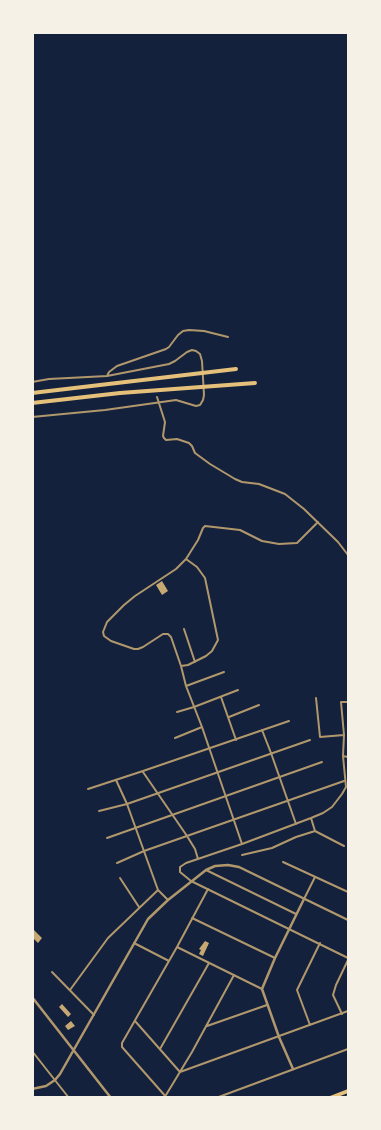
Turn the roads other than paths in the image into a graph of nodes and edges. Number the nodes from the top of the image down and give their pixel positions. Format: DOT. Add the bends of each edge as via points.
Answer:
graph roads {
  1 [pos="228,337"];
  2 [pos="236,368"];
  3 [pos="107,376"];
  4 [pos="32,382"];
  5 [pos="255,383"];
  6 [pos="32,393"];
  7 [pos="157,397"];
  8 [pos="160,402"];
  9 [pos="32,403"];
  10 [pos="32,417"];
  11 [pos="318,522"];
  12 [pos="348,556"];
  13 [pos="186,558"];
  14 [pos="184,629"];
  15 [pos="195,662"];
  16 [pos="181,666"];
  17 [pos="224,672"];
  18 [pos="186,686"];
  19 [pos="238,690"];
  20 [pos="220,696"];
  21 [pos="316,698"];
  22 [pos="348,702"];
  23 [pos="259,705"];
  24 [pos="194,707"];
  25 [pos="177,712"];
  26 [pos="228,717"];
  27 [pos="289,721"];
  28 [pos="202,726"];
  29 [pos="262,730"];
  30 [pos="344,735"];
  31 [pos="175,738"];
  32 [pos="236,740"];
  33 [pos="310,740"];
  34 [pos="209,749"];
  35 [pos="271,753"];
  36 [pos="342,756"];
  37 [pos="348,757"];
  38 [pos="322,762"];
  39 [pos="143,772"];
  40 [pos="217,772"];
  41 [pos="279,777"];
  42 [pos="116,780"];
  43 [pos="344,781"];
  44 [pos="88,789"];
  45 [pos="158,793"];
  46 [pos="226,796"];
  47 [pos="288,800"];
  48 [pos="126,804"];
  49 [pos="99,811"];
  50 [pos="172,814"];
  51 [pos="311,818"];
  52 [pos="234,820"];
  53 [pos="296,824"];
  54 [pos="135,828"];
  55 [pos="315,832"];
  56 [pos="187,836"];
  57 [pos="107,838"];
  58 [pos="242,844"];
  59 [pos="344,846"];
  60 [pos="144,851"];
  61 [pos="242,855"];
  62 [pos="198,859"];
  63 [pos="282,862"];
  64 [pos="117,863"];
  65 [pos="206,870"];
  66 [pos="315,877"];
  67 [pos="120,878"];
  68 [pos="191,881"];
  69 [pos="208,889"];
  70 [pos="158,890"];
  71 [pos="348,892"];
  72 [pos="304,899"];
  73 [pos="168,900"];
  74 [pos="139,908"];
  75 [pos="296,914"];
  76 [pos="192,918"];
  77 [pos="348,920"];
  78 [pos="290,929"];
  79 [pos="134,944"];
  80 [pos="320,944"];
  81 [pos="177,947"];
  82 [pos="275,958"];
  83 [pos="348,959"];
  84 [pos="169,961"];
  85 [pos="209,963"];
  86 [pos="52,972"];
  87 [pos="234,975"];
  88 [pos="262,989"];
  89 [pos="70,990"];
  90 [pos="32,997"];
  91 [pos="267,1005"];
  92 [pos="348,1011"];
  93 [pos="342,1014"];
  94 [pos="94,1015"];
  95 [pos="135,1021"];
  96 [pos="310,1025"];
  97 [pos="207,1026"];
  98 [pos="279,1037"];
  99 [pos="160,1049"];
  100 [pos="348,1049"];
  101 [pos="74,1050"];
  102 [pos="32,1052"];
  103 [pos="293,1069"];
  104 [pos="180,1072"];
  105 [pos="55,1080"];
  106 [pos="32,1090"];
  107 [pos="348,1090"];
  108 [pos="166,1097"];
  109 [pos="69,1098"];
  110 [pos="111,1098"];
  111 [pos="216,1098"];
  112 [pos="330,1098"];
  1 -- 3 [label="street" via="204,331 183,331 166,349 117,366"];
  2 -- 6 [label="highway"];
  3 -- 4 [label="street"];
  3 -- 8 [label="street" via="169,364 192,350 200,354 204,395 200,405 176,400"];
  5 -- 9 [label="highway"];
  7 -- 8 [label="street"];
  8 -- 10 [label="street"];
  8 -- 11 [label="street" via="166,440 189,443 195,453 235,479 285,494"];
  11 -- 12 [label="street"];
  11 -- 13 [label="street" via="297,542 279,544 262,541 240,530 205,526"];
  13 -- 15 [label="street" via="198,567 205,578 218,640 212,651"];
  13 -- 16 [label="street" via="176,569 134,596 107,622 103,632 111,641 134,649 168,634"];
  14 -- 15 [label="street"];
  15 -- 16 [label="street"];
  16 -- 18 [label="street"];
  17 -- 18 [label="street"];
  18 -- 24 [label="street"];
  19 -- 20 [label="street"];
  20 -- 24 [label="street"];
  20 -- 26 [label="street"];
  21 -- 30 [label="street" via="320,737"];
  22 -- 30 [label="street" via="341,702"];
  23 -- 26 [label="street"];
  24 -- 25 [label="street"];
  24 -- 28 [label="street"];
  26 -- 32 [label="street"];
  27 -- 29 [label="street"];
  28 -- 31 [label="street"];
  28 -- 34 [label="street"];
  29 -- 32 [label="street"];
  29 -- 35 [label="street"];
  30 -- 36 [label="street"];
  32 -- 34 [label="street"];
  33 -- 35 [label="street"];
  34 -- 39 [label="street"];
  34 -- 40 [label="street"];
  35 -- 40 [label="street"];
  35 -- 41 [label="street"];
  36 -- 37 [label="street"];
  36 -- 43 [label="street"];
  38 -- 41 [label="street"];
  39 -- 42 [label="street"];
  39 -- 45 [label="street"];
  40 -- 45 [label="street"];
  40 -- 46 [label="street"];
  41 -- 46 [label="street"];
  41 -- 47 [label="street"];
  42 -- 44 [label="street"];
  42 -- 48 [label="street"];
  43 -- 47 [label="street"];
  43 -- 51 [label="street" via="346,787 337,802"];
  45 -- 48 [label="street"];
  45 -- 50 [label="street"];
  46 -- 50 [label="street"];
  46 -- 52 [label="street"];
  47 -- 52 [label="street"];
  47 -- 53 [label="street"];
  48 -- 49 [label="street"];
  48 -- 54 [label="street"];
  50 -- 54 [label="street"];
  50 -- 56 [label="street"];
  51 -- 53 [label="street"];
  51 -- 55 [label="street"];
  52 -- 56 [label="street"];
  52 -- 58 [label="street"];
  53 -- 58 [label="street"];
  54 -- 57 [label="street"];
  54 -- 60 [label="street"];
  55 -- 59 [label="street"];
  55 -- 61 [label="street"];
  56 -- 60 [label="street"];
  56 -- 62 [label="street"];
  58 -- 62 [label="street"];
  60 -- 64 [label="street"];
  60 -- 70 [label="street"];
  62 -- 68 [label="street" via="180,867 180,872"];
  63 -- 66 [label="street"];
  65 -- 68 [label="street"];
  65 -- 72 [label="street" via="215,866 239,867"];
  65 -- 75 [label="street"];
  66 -- 71 [label="street"];
  66 -- 72 [label="street"];
  67 -- 74 [label="street"];
  68 -- 69 [label="street"];
  68 -- 73 [label="street"];
  69 -- 76 [label="street"];
  69 -- 78 [label="street"];
  70 -- 73 [label="street"];
  70 -- 74 [label="street"];
  72 -- 75 [label="street"];
  72 -- 77 [label="street"];
  73 -- 79 [label="street" via="148,920"];
  74 -- 89 [label="street" via="108,938"];
  75 -- 78 [label="street"];
  76 -- 81 [label="street"];
  76 -- 82 [label="street"];
  78 -- 80 [label="street"];
  78 -- 82 [label="street"];
  79 -- 84 [label="street"];
  79 -- 94 [label="street"];
  80 -- 83 [label="street"];
  80 -- 96 [label="street" via="297,990"];
  81 -- 84 [label="street"];
  81 -- 85 [label="street"];
  82 -- 88 [label="street"];
  83 -- 93 [label="street" via="333,995"];
  84 -- 95 [label="street"];
  85 -- 87 [label="street"];
  85 -- 99 [label="street"];
  86 -- 89 [label="street"];
  87 -- 88 [label="street"];
  87 -- 97 [label="street"];
  88 -- 91 [label="street"];
  89 -- 94 [label="street"];
  90 -- 101 [label="street"];
  91 -- 97 [label="street"];
  91 -- 98 [label="street"];
  92 -- 93 [label="street"];
  93 -- 96 [label="street"];
  94 -- 101 [label="street"];
  95 -- 99 [label="street"];
  95 -- 108 [label="street" via="122,1047"];
  96 -- 98 [label="street"];
  97 -- 104 [label="street"];
  98 -- 103 [label="street"];
  98 -- 104 [label="street"];
  99 -- 104 [label="street"];
  100 -- 103 [label="street"];
  101 -- 105 [label="street"];
  101 -- 110 [label="street"];
  102 -- 105 [label="street"];
  103 -- 111 [label="street"];
  104 -- 108 [label="street"];
  105 -- 106 [label="street"];
  105 -- 109 [label="street"];
  107 -- 112 [label="highway"];
}
